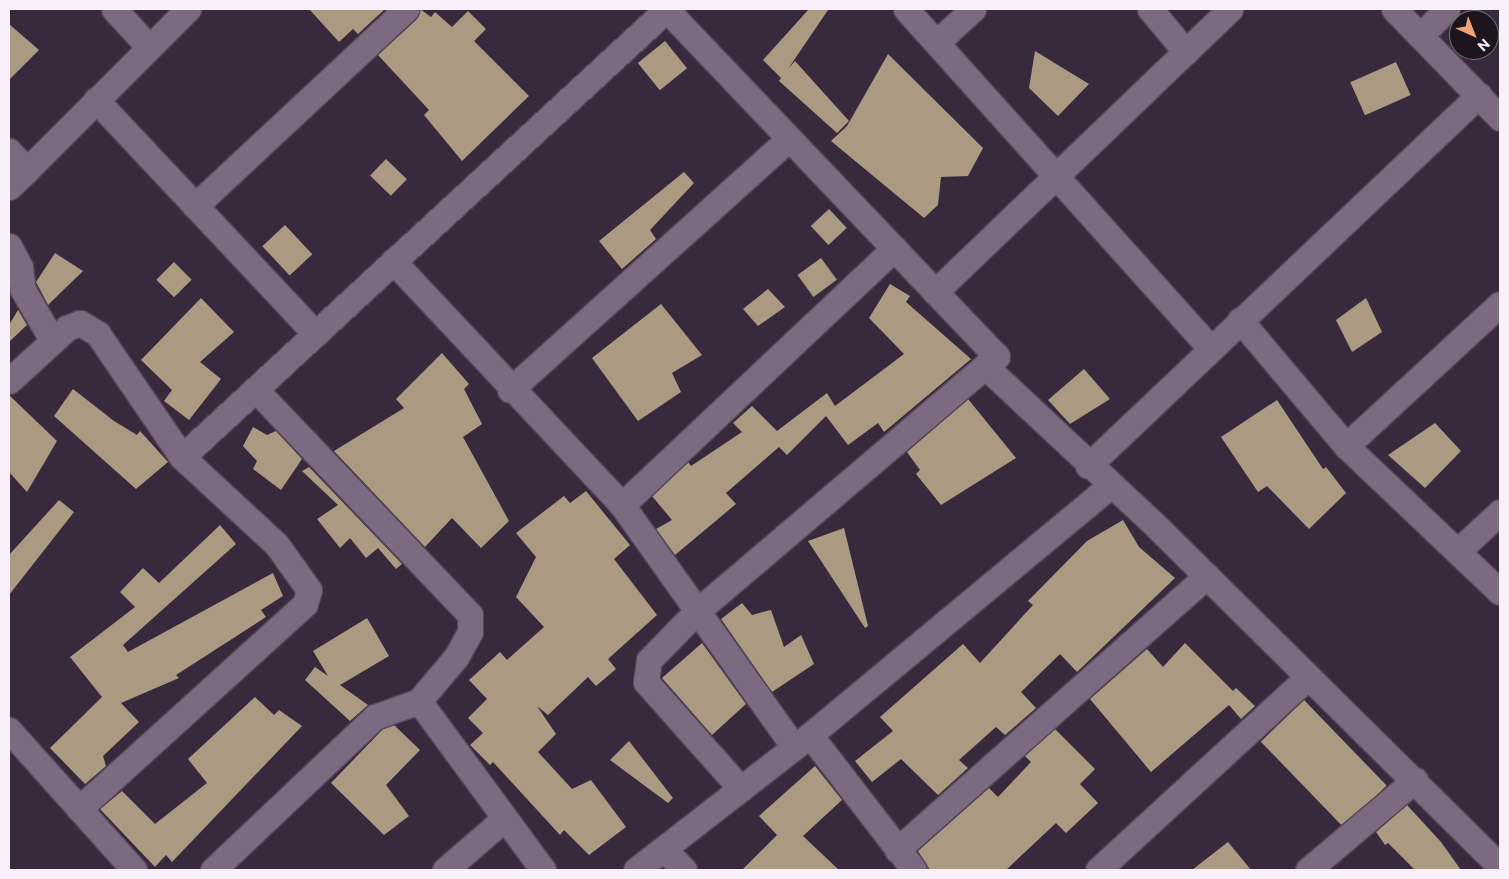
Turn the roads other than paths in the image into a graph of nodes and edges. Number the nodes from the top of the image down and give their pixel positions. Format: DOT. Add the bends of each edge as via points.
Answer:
graph roads {
  1 [pos="114,9"];
  2 [pos="188,9"];
  3 [pos="406,9"];
  4 [pos="666,9"];
  5 [pos="906,9"];
  6 [pos="973,9"];
  7 [pos="1150,9"];
  8 [pos="1230,9"];
  9 [pos="1394,9"];
  10 [pos="1447,9"];
  11 [pos="1420,36"];
  12 [pos="937,42"];
  13 [pos="149,46"];
  14 [pos="1186,52"];
  15 [pos="1479,96"];
  16 [pos="96,100"];
  17 [pos="1500,118"];
  18 [pos="789,139"];
  19 [pos="9,151"];
  20 [pos="27,170"];
  21 [pos="1054,177"];
  22 [pos="9,187"];
  23 [pos="196,206"];
  24 [pos="9,246"];
  25 [pos="894,249"];
  26 [pos="393,261"];
  27 [pos="936,292"];
  28 [pos="1500,304"];
  29 [pos="1240,320"];
  30 [pos="316,334"];
  31 [pos="51,338"];
  32 [pos="1211,349"];
  33 [pos="985,366"];
  34 [pos="9,381"];
  35 [pos="510,390"];
  36 [pos="257,391"];
  37 [pos="1346,446"];
  38 [pos="182,457"];
  39 [pos="1088,466"];
  40 [pos="1109,487"];
  41 [pos="622,505"];
  42 [pos="1500,512"];
  43 [pos="1459,550"];
  44 [pos="1208,576"];
  45 [pos="1500,592"];
  46 [pos="695,613"];
  47 [pos="1307,678"];
  48 [pos="419,701"];
  49 [pos="9,730"];
  50 [pos="802,741"];
  51 [pos="1415,780"];
  52 [pos="741,789"];
  53 [pos="79,809"];
  54 [pos="505,818"];
  55 [pos="664,849"];
  56 [pos="897,850"];
  57 [pos="1500,866"];
  58 [pos="134,870"];
  59 [pos="214,870"];
  60 [pos="445,870"];
  61 [pos="543,870"];
  62 [pos="636,870"];
  63 [pos="684,870"];
  64 [pos="914,870"];
  65 [pos="1098,870"];
  66 [pos="1308,870"];
  1 -- 13 [label="street"];
  2 -- 13 [label="street"];
  3 -- 23 [label="street"];
  4 -- 18 [label="street"];
  4 -- 26 [label="street"];
  5 -- 12 [label="street"];
  6 -- 12 [label="street"];
  7 -- 14 [label="street"];
  8 -- 14 [label="street"];
  9 -- 11 [label="street"];
  10 -- 11 [label="street"];
  11 -- 15 [label="street"];
  12 -- 21 [label="street"];
  13 -- 16 [label="street"];
  14 -- 21 [label="street"];
  15 -- 17 [label="street"];
  15 -- 29 [label="street"];
  16 -- 20 [label="street"];
  16 -- 23 [label="street"];
  18 -- 25 [label="street"];
  18 -- 35 [label="street"];
  19 -- 20 [label="street"];
  20 -- 22 [label="street"];
  21 -- 27 [label="street"];
  21 -- 32 [label="street"];
  23 -- 30 [label="street"];
  24 -- 31 [label="street" via="20,267 22,290"];
  25 -- 27 [label="street"];
  25 -- 41 [label="street"];
  26 -- 30 [label="street"];
  26 -- 35 [label="street"];
  27 -- 33 [label="street" via="998,356"];
  28 -- 37 [label="street"];
  29 -- 32 [label="street"];
  29 -- 37 [label="street"];
  30 -- 36 [label="street"];
  31 -- 34 [label="street"];
  31 -- 38 [label="street" via="80,323 98,334"];
  32 -- 39 [label="street"];
  33 -- 39 [label="street"];
  33 -- 46 [label="street"];
  35 -- 41 [label="street" via="588,464"];
  36 -- 38 [label="street"];
  36 -- 48 [label="street" via="470,615 470,632 456,658"];
  37 -- 43 [label="street"];
  38 -- 53 [label="street" via="277,545 309,590 310,598"];
  39 -- 40 [label="street"];
  40 -- 44 [label="street"];
  40 -- 50 [label="street"];
  41 -- 46 [label="street"];
  42 -- 43 [label="street"];
  43 -- 45 [label="street"];
  44 -- 47 [label="street"];
  44 -- 56 [label="street"];
  46 -- 50 [label="street"];
  46 -- 52 [label="street" via="649,660 644,674"];
  47 -- 51 [label="street"];
  47 -- 65 [label="street"];
  48 -- 54 [label="street"];
  48 -- 59 [label="street" via="375,717"];
  49 -- 53 [label="street"];
  50 -- 52 [label="street"];
  50 -- 56 [label="street"];
  51 -- 57 [label="street"];
  51 -- 66 [label="street"];
  52 -- 55 [label="street"];
  53 -- 58 [label="street"];
  54 -- 60 [label="street"];
  54 -- 61 [label="street"];
  55 -- 62 [label="street"];
  55 -- 63 [label="street"];
  56 -- 64 [label="street"];
}
